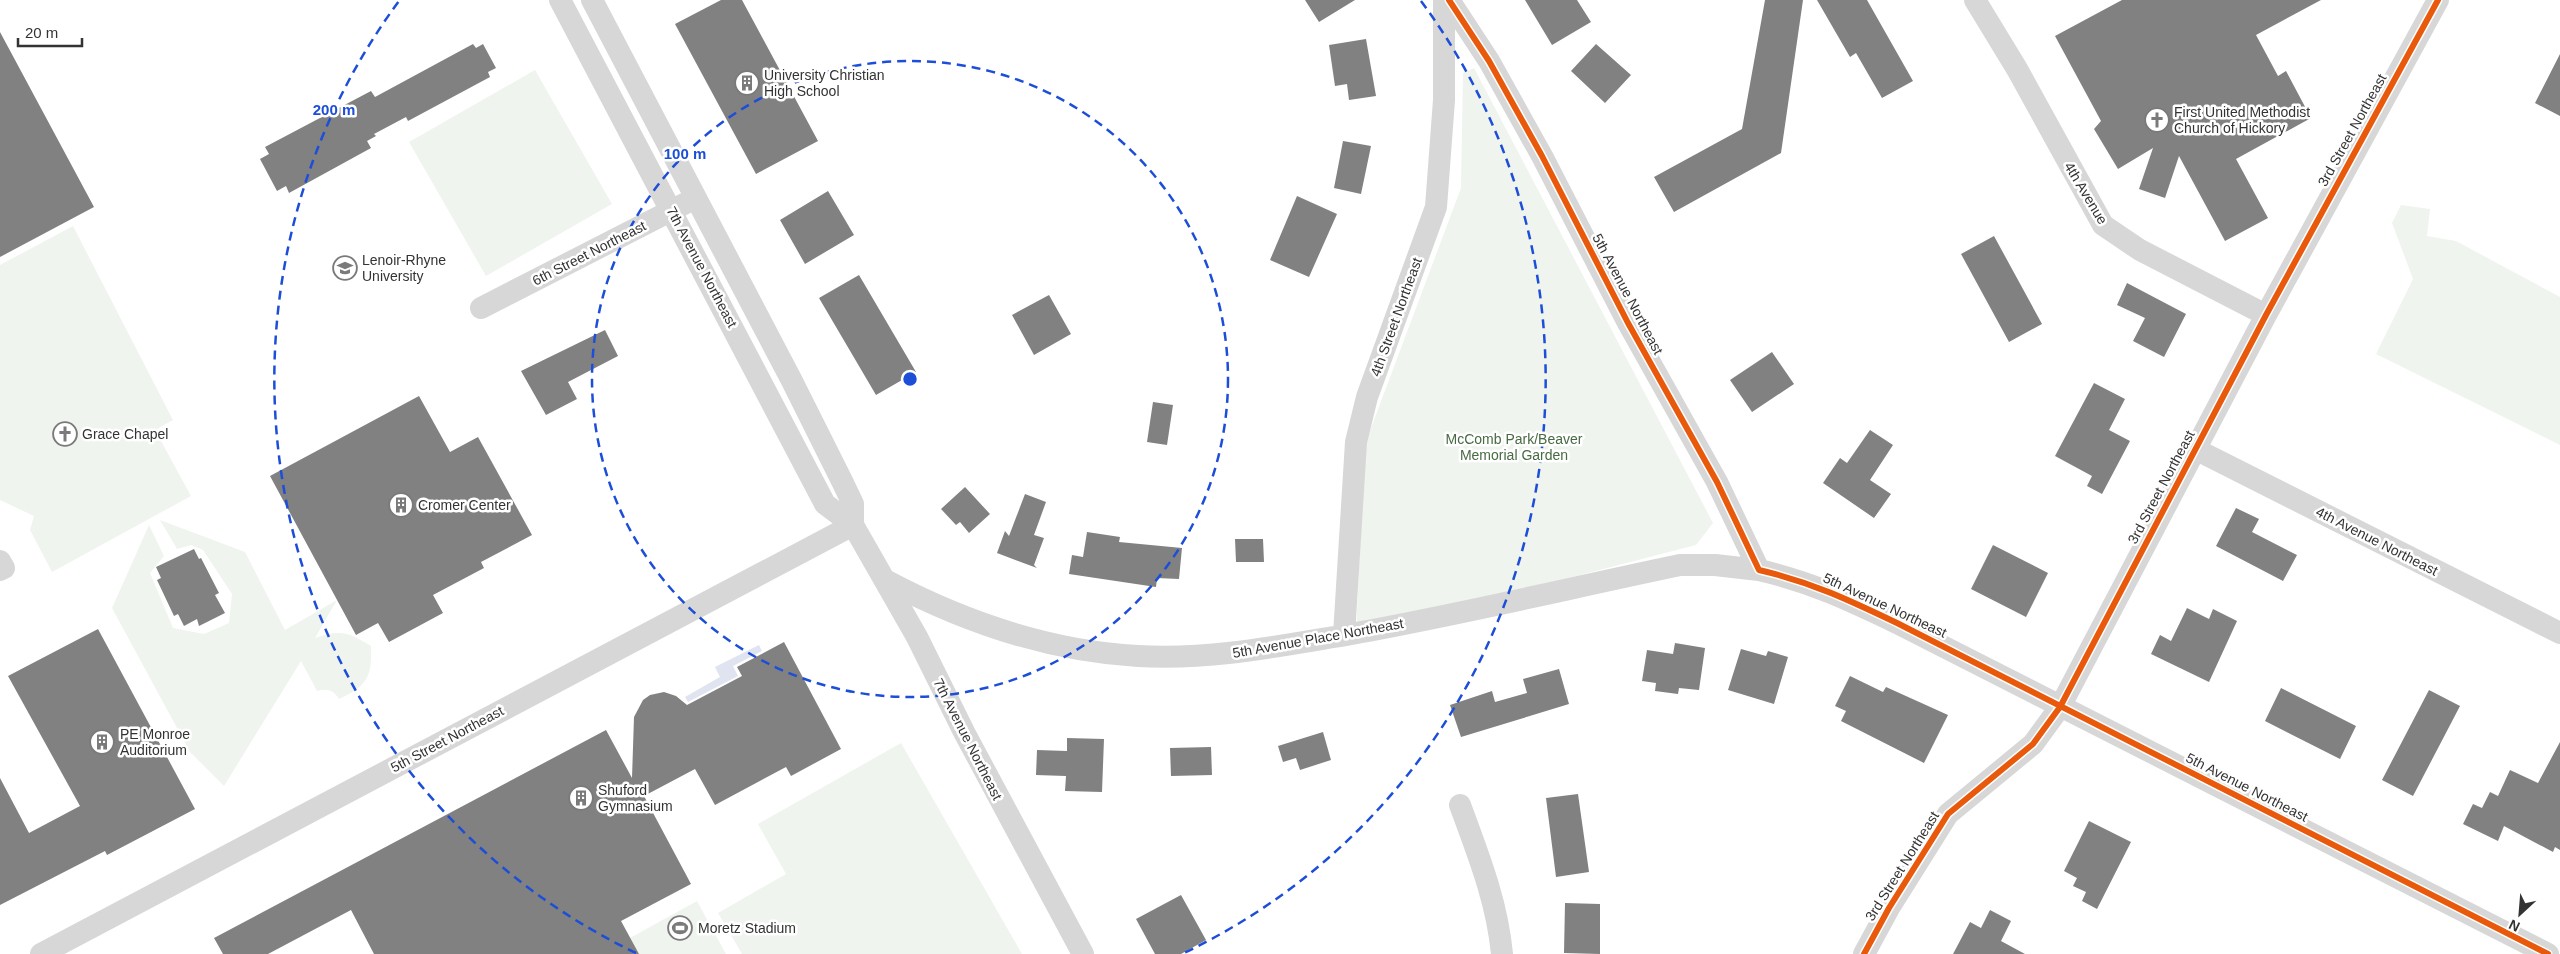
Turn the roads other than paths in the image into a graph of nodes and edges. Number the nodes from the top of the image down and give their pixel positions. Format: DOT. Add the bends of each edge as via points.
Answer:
graph roads {
  1 [pos="560,0"];
  2 [pos="592,0"];
  3 [pos="1444,0"];
  4 [pos="1449,0"];
  5 [pos="1976,0"];
  6 [pos="2438,0"];
  7 [pos="696,198"];
  8 [pos="672,211"];
  9 [pos="481,308"];
  10 [pos="2266,315"];
  11 [pos="2195,449"];
  12 [pos="854,524"];
  13 [pos="1759,570"];
  14 [pos="885,580"];
  15 [pos="2560,633"];
  16 [pos="1344,635"];
  17 [pos="2060,707"];
  18 [pos="1460,805"];
  19 [pos="41,954"];
  20 [pos="1083,954"];
  21 [pos="1502,954"];
  22 [pos="1864,954"];
  23 [pos="2548,954"];
  1 -- 8 [label="street, 7th Avenue Northeast"];
  2 -- 7 [label="street, 7th Avenue Northeast"];
  3 -- 16 [label="street, 4th Street Northeast" via="1444,100 1436,207 1367,397 1356,442"];
  4 -- 13 [label="street, 5th Avenue Northeast" via="1542,156 1628,323 1717,482"];
  5 -- 10 [label="street, 4th Avenue" via="2103,225 2140,250"];
  6 -- 10 [label="street, 3rd Street Northeast"];
  7 -- 8 [label="street, 6th Street Northeast"];
  7 -- 12 [label="street, 7th Avenue Northeast" via="843,483 853,504"];
  8 -- 9 [label="street, 6th Street Northeast"];
  8 -- 12 [label="street, 7th Avenue Northeast" via="825,504"];
  10 -- 11 [label="street, 3rd Street Northeast"];
  11 -- 15 [label="street, 4th Avenue Northeast"];
  11 -- 17 [label="street, 3rd Street Northeast"];
  12 -- 14 [label="street, 7th Avenue Northeast"];
  12 -- 19 [label="street, 5th Street Northeast"];
  13 -- 16 [label="street, 5th Avenue Place Northeast" via="1680,565"];
  13 -- 17 [label="street, 5th Avenue Northeast" via="1834,592"];
  14 -- 16 [label="street, 5th Avenue Place Northeast" via="930,604 989,628 1097,652 1202,656"];
  14 -- 20 [label="street, 7th Avenue Northeast"];
  17 -- 22 [label="street, 3rd Street Northeast" via="2033,744 1948,814"];
  17 -- 23 [label="street, 5th Avenue Northeast"];
  18 -- 21 [label="street" via="1493,896"];
}
